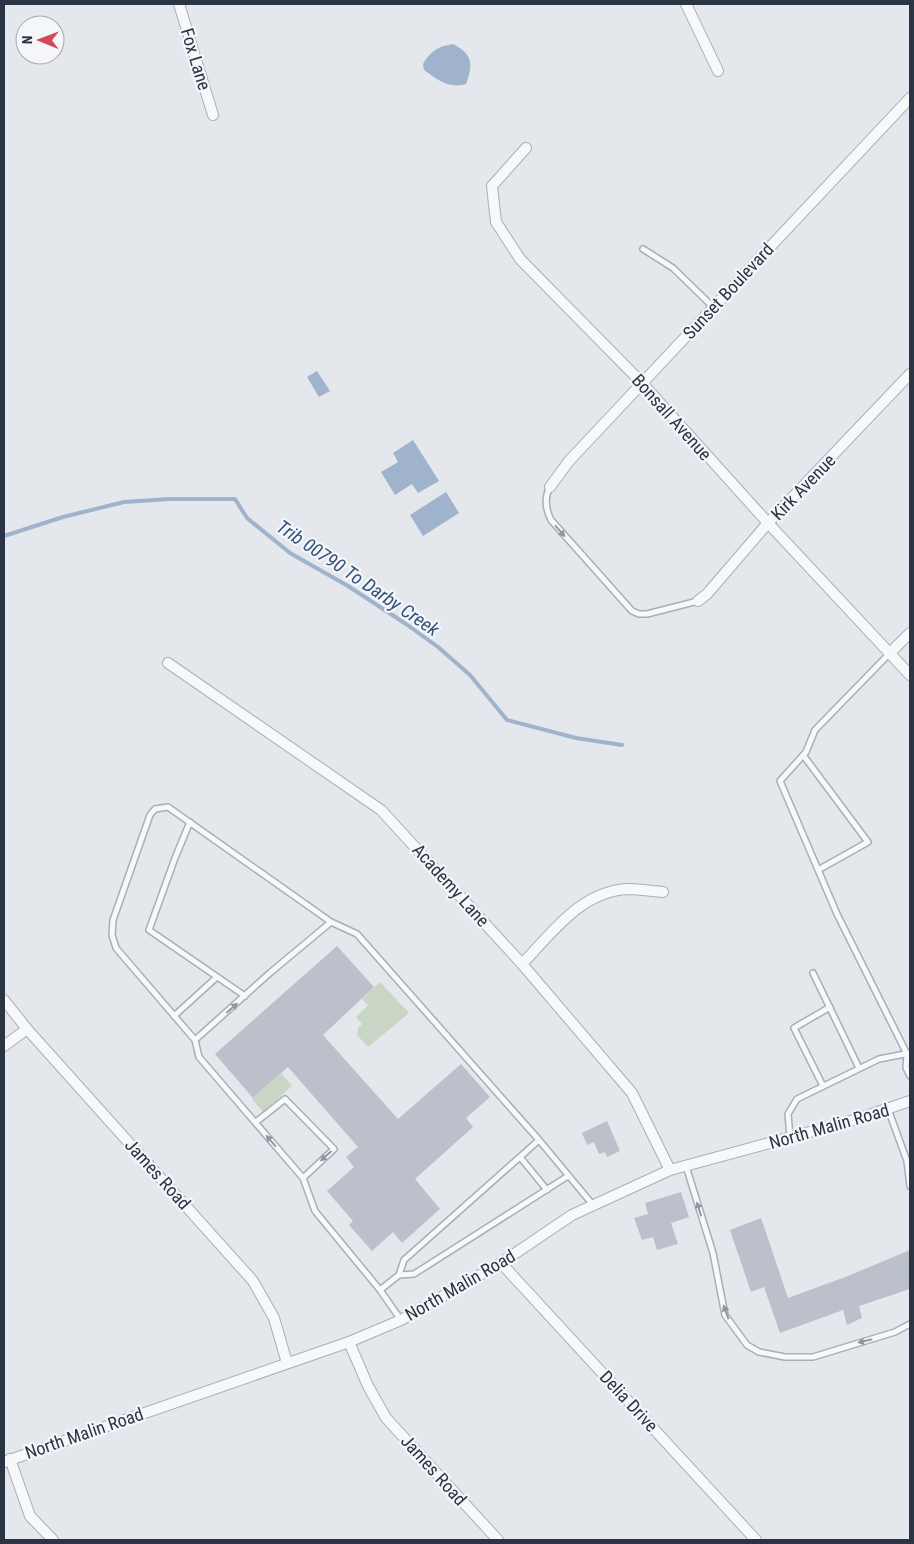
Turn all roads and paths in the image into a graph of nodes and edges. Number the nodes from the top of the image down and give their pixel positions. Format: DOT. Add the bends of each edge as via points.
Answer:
graph roads {
  1 [pos="179,4"];
  2 [pos="686,4"];
  3 [pos="718,71"];
  4 [pos="910,98"];
  5 [pos="214,115"];
  6 [pos="526,148"];
  7 [pos="643,249"];
  8 [pos="713,307"];
  9 [pos="910,374"];
  10 [pos="642,383"];
  11 [pos="550,487"];
  12 [pos="768,523"];
  13 [pos="698,601"];
  14 [pos="910,633"];
  15 [pos="890,652"];
  16 [pos="168,663"];
  17 [pos="910,675"];
  18 [pos="803,755"];
  19 [pos="190,822"];
  20 [pos="818,870"];
  21 [pos="663,892"];
  22 [pos="332,922"];
  23 [pos="522,964"];
  24 [pos="813,973"];
  25 [pos="217,977"];
  26 [pos="245,996"];
  27 [pos="4,1000"];
  28 [pos="830,1008"];
  29 [pos="174,1016"];
  30 [pos="27,1029"];
  31 [pos="195,1040"];
  32 [pos="4,1046"];
  33 [pos="909,1054"];
  34 [pos="859,1068"];
  35 [pos="910,1076"];
  36 [pos="823,1086"];
  37 [pos="910,1101"];
  38 [pos="888,1109"];
  39 [pos="256,1122"];
  40 [pos="790,1137"];
  41 [pos="539,1140"];
  42 [pos="520,1157"];
  43 [pos="909,1162"];
  44 [pos="686,1166"];
  45 [pos="670,1170"];
  46 [pos="568,1176"];
  47 [pos="303,1178"];
  48 [pos="910,1186"];
  49 [pos="547,1190"];
  50 [pos="593,1205"];
  51 [pos="501,1263"];
  52 [pos="399,1275"];
  53 [pos="380,1290"];
  54 [pos="401,1320"];
  55 [pos="910,1324"];
  56 [pos="349,1342"];
  57 [pos="287,1362"];
  58 [pos="7,1460"];
  59 [pos="53,1540"];
  60 [pos="498,1540"];
  61 [pos="756,1540"];
  1 -- 5 [label="street, Fox Lane"];
  2 -- 3 [label="street"];
  4 -- 8 [label="street, Sunset Boulevard"];
  6 -- 10 [label="street, Bonsall Avenue" via="492,186 496,222 520,259"];
  7 -- 8 [label="lane" via="673,268"];
  8 -- 10 [label="street, Sunset Boulevard"];
  9 -- 12 [label="street, Kirk Avenue"];
  10 -- 11 [label="street, Sunset Boulevard" via="569,461"];
  10 -- 12 [label="street, Bonsall Avenue"];
  11 -- 13 [label="lane, one-way" via="546,504 551,520 632,611 647,614"];
  12 -- 13 [label="street, Kirk Avenue" via="708,594"];
  12 -- 15 [label="street, Bonsall Avenue"];
  14 -- 15 [label="street"];
  15 -- 17 [label="street, Bonsall Avenue"];
  15 -- 18 [label="lane" via="815,730"];
  16 -- 23 [label="street, Academy Lane" via="381,810"];
  18 -- 20 [label="lane" via="780,781"];
  18 -- 20 [label="lane" via="868,842"];
  19 -- 22 [label="lane"];
  19 -- 25 [label="lane" via="149,930"];
  19 -- 29 [label="lane" via="168,807 155,809 150,815 112,927 116,948"];
  20 -- 33 [label="lane"];
  21 -- 23 [label="street" via="627,889 600,894 576,908"];
  22 -- 26 [label="lane"];
  22 -- 41 [label="lane" via="357,934"];
  23 -- 45 [label="street, Academy Lane" via="632,1093"];
  24 -- 28 [label="lane"];
  25 -- 26 [label="lane"];
  25 -- 29 [label="lane"];
  31 -- 26 [label="lane, one-way"];
  27 -- 30 [label="street, James Road"];
  28 -- 34 [label="lane"];
  28 -- 36 [label="lane" via="794,1028"];
  29 -- 31 [label="lane"];
  30 -- 32 [label="street"];
  30 -- 57 [label="street, James Road" via="254,1281 274,1318"];
  31 -- 39 [label="lane" via="198,1056"];
  33 -- 34 [label="lane" via="878,1059"];
  33 -- 35 [label="lane" via="906,1068"];
  34 -- 36 [label="lane"];
  36 -- 40 [label="lane" via="797,1099 788,1114"];
  37 -- 38 [label="street, North Malin Road"];
  38 -- 40 [label="street, North Malin Road"];
  38 -- 43 [label="lane"];
  47 -- 39 [label="lane, one-way"];
  39 -- 47 [label="lane, one-way" via="285,1098 334,1150"];
  40 -- 44 [label="street, North Malin Road"];
  41 -- 42 [label="lane"];
  41 -- 46 [label="lane"];
  42 -- 49 [label="lane"];
  42 -- 52 [label="lane" via="404,1260"];
  43 -- 48 [label="lane"];
  44 -- 45 [label="street, North Malin Road"];
  55 -- 44 [label="lane, one-way" via="895,1332 813,1357 785,1357 759,1352 747,1345 726,1315 713,1253"];
  45 -- 50 [label="street, North Malin Road"];
  46 -- 49 [label="lane"];
  46 -- 50 [label="lane"];
  47 -- 53 [label="lane" via="316,1211"];
  49 -- 52 [label="lane" via="414,1274"];
  50 -- 51 [label="street, North Malin Road" via="572,1214"];
  51 -- 54 [label="street, North Malin Road"];
  51 -- 61 [label="street, Delia Drive"];
  52 -- 53 [label="lane"];
  53 -- 54 [label="lane"];
  54 -- 56 [label="street, North Malin Road"];
  56 -- 57 [label="street, North Malin Road"];
  56 -- 60 [label="street, James Road" via="386,1418"];
  57 -- 58 [label="street, North Malin Road"];
  58 -- 59 [label="street" via="30,1516"];
}
